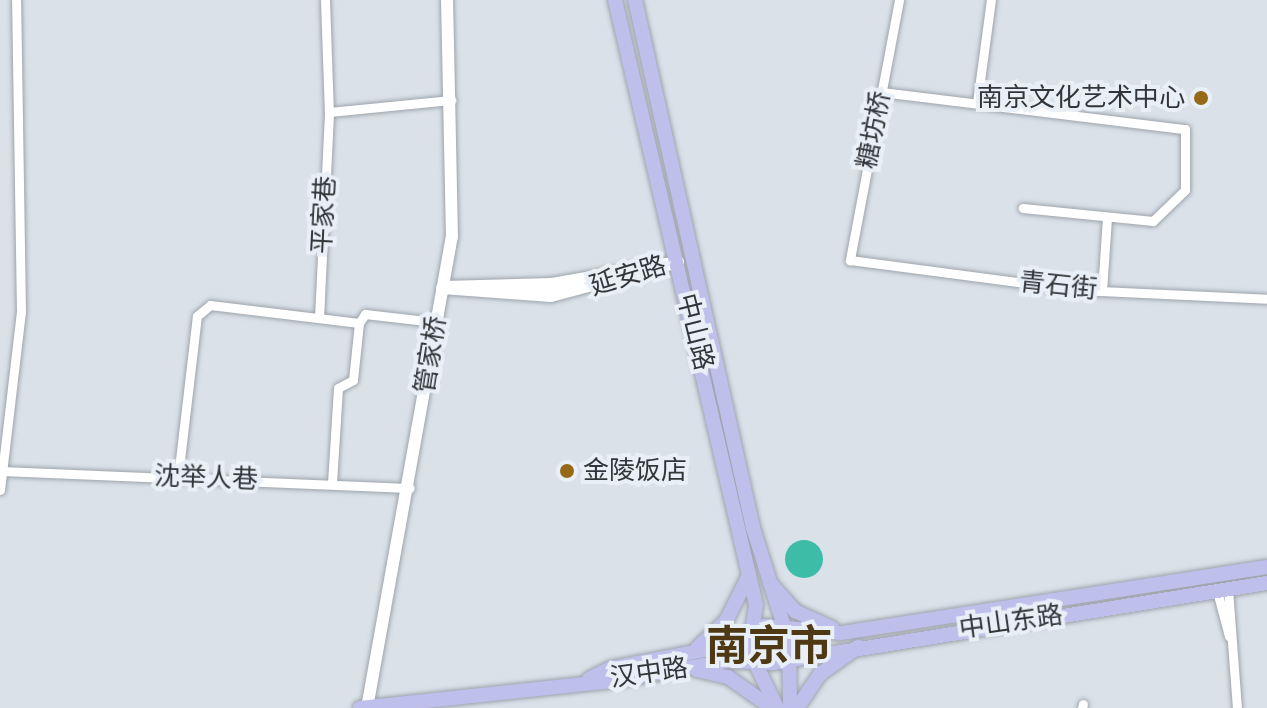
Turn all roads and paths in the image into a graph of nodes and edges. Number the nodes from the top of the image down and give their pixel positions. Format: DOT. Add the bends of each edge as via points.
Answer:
graph roads {
  1 [pos="16,0"];
  2 [pos="325,0"];
  3 [pos="447,0"];
  4 [pos="615,0"];
  5 [pos="635,0"];
  6 [pos="899,0"];
  7 [pos="991,0"];
  8 [pos="882,92"];
  9 [pos="451,100"];
  10 [pos="977,103"];
  11 [pos="329,112"];
  12 [pos="1023,208"];
  13 [pos="1107,218"];
  14 [pos="850,260"];
  15 [pos="678,262"];
  16 [pos="442,288"];
  17 [pos="1102,291"];
  18 [pos="1267,299"];
  19 [pos="319,318"];
  20 [pos="435,322"];
  21 [pos="359,323"];
  22 [pos="1,471"];
  23 [pos="178,477"];
  24 [pos="332,483"];
  25 [pos="410,488"];
  26 [pos="0,490"];
  27 [pos="1267,567"];
  28 [pos="756,569"];
  29 [pos="1267,583"];
  30 [pos="1222,590"];
  31 [pos="764,626"];
  32 [pos="783,627"];
  33 [pos="749,634"];
  34 [pos="862,637"];
  35 [pos="790,650"];
  36 [pos="683,662"];
  37 [pos="757,663"];
  38 [pos="365,708"];
  39 [pos="775,708"];
  40 [pos="790,708"];
  41 [pos="797,708"];
  42 [pos="1237,708"];
  1 -- 22 [label="street" via="21,312"];
  2 -- 11 [label="street, 平家巷"];
  3 -- 9 [label="street, 管家桥"];
  4 -- 15 [label="main road, 中山路"];
  5 -- 28 [label="main road, 中山路"];
  6 -- 8 [label="street, 糖坊桥"];
  7 -- 10 [label="street"];
  8 -- 10 [label="street"];
  8 -- 14 [label="street, 糖坊桥"];
  9 -- 11 [label="street"];
  9 -- 16 [label="street, 管家桥" via="452,237"];
  10 -- 13 [label="street" via="1185,129 1185,190 1153,221"];
  11 -- 19 [label="street, 平家巷"];
  12 -- 13 [label="street"];
  13 -- 17 [label="street"];
  14 -- 18 [label="street, 青石街" via="1079,290"];
  15 -- 16 [label="street, 延安路" via="552,284 467,281"];
  15 -- 28 [label="main road, 中山路"];
  16 -- 20 [label="street, 管家桥"];
  19 -- 21 [label="street"];
  19 -- 23 [label="street" via="210,305 197,316"];
  20 -- 21 [label="street" via="365,314"];
  20 -- 25 [label="street, 管家桥"];
  21 -- 24 [label="street" via="353,380 338,388"];
  22 -- 23 [label="street, 沈举人巷"];
  22 -- 26 [label="street"];
  23 -- 24 [label="street, 沈举人巷"];
  24 -- 25 [label="street, 沈举人巷"];
  25 -- 38 [label="street, 管家桥"];
  27 -- 34 [label="main road, 中山东路"];
  28 -- 32 [label="main road, 中山路"];
  28 -- 33 [label="main road, 中山路"];
  28 -- 34 [label="main road" via="795,611 821,626"];
  28 -- 36 [label="main road" via="718,632"];
  29 -- 30 [label="main road, 中山东路"];
  30 -- 34 [label="main road, 中山东路"];
  30 -- 42 [label="street"];
  31 -- 32 [label="main road, 中山东路"];
  31 -- 33 [label="main road, 汉中路"];
  32 -- 34 [label="main road, 中山东路"];
  32 -- 35 [label="main road, 中山路"];
  33 -- 36 [label="main road, 汉中路"];
  33 -- 37 [label="main road, 中山路"];
  34 -- 35 [label="main road, 中山东路"];
  34 -- 41 [label="main road" via="820,674"];
  35 -- 37 [label="main road, 中山东路"];
  35 -- 40 [label="main road"];
  36 -- 37 [label="main road, 汉中路"];
  36 -- 38 [label="main road, 汉中路" via="589,680"];
  36 -- 39 [label="main road" via="728,677"];
  37 -- 39 [label="main road, 中山路"];
}
